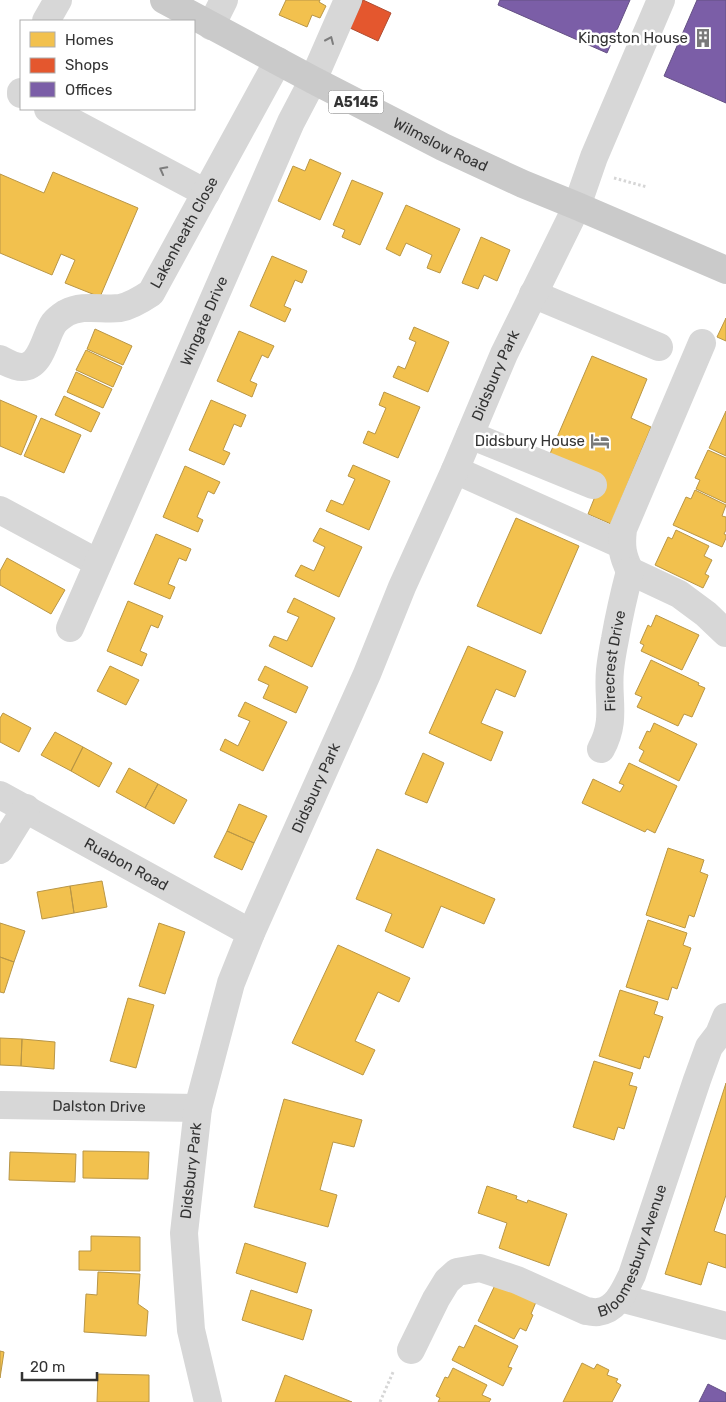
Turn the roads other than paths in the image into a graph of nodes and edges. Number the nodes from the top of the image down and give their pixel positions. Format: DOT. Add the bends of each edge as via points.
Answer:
graph roads {
  1 [pos="58,0"];
  2 [pos="164,0"];
  3 [pos="224,0"];
  4 [pos="348,0"];
  5 [pos="661,0"];
  6 [pos="47,20"];
  7 [pos="211,26"];
  8 [pos="278,61"];
  9 [pos="313,80"];
  10 [pos="50,110"];
  11 [pos="206,193"];
  12 [pos="577,206"];
  13 [pos="726,270"];
  14 [pos="533,294"];
  15 [pos="702,343"];
  16 [pos="659,348"];
  17 [pos="0,359"];
  18 [pos="470,435"];
  19 [pos="455,470"];
  20 [pos="593,485"];
  21 [pos="0,510"];
  22 [pos="622,545"];
  23 [pos="98,563"];
  24 [pos="630,571"];
  25 [pos="70,628"];
  26 [pos="726,633"];
  27 [pos="601,749"];
  28 [pos="0,795"];
  29 [pos="26,808"];
  30 [pos="0,850"];
  31 [pos="252,933"];
  32 [pos="726,1017"];
  33 [pos="0,1105"];
  34 [pos="198,1108"];
  35 [pos="620,1298"];
  36 [pos="726,1326"];
  37 [pos="411,1350"];
  38 [pos="208,1402"];
  1 -- 6 [label="street"];
  2 -- 7 [label="main road, Wilmslow Road / A5145"];
  3 -- 7 [label="street"];
  9 -- 4 [label="street, Wingate Drive, one-way"];
  5 -- 12 [label="street, Didsbury Park"];
  7 -- 8 [label="main road, Wilmslow Road / A5145"];
  8 -- 9 [label="main road, Wilmslow Road / A5145"];
  8 -- 11 [label="street, Lakenheath Close"];
  9 -- 12 [label="main road, Wilmslow Road / A5145" via="451,151"];
  9 -- 23 [label="street, Wingate Drive" via="287,131"];
  11 -- 10 [label="street, one-way"];
  11 -- 17 [label="street, Lakenheath Close" via="151,293 121,308 83,308 67,313 54,322 40,353 30,365 22,367"];
  12 -- 13 [label="main road, Wilmslow Road / A5145"];
  12 -- 14 [label="street, Didsbury Park"];
  14 -- 16 [label="street"];
  14 -- 18 [label="street, Didsbury Park"];
  15 -- 22 [label="street" via="626,520"];
  18 -- 19 [label="street, Didsbury Park"];
  18 -- 20 [label="street"];
  19 -- 22 [label="street"];
  19 -- 31 [label="street, Didsbury Park"];
  21 -- 23 [label="street"];
  22 -- 24 [label="street"];
  23 -- 25 [label="street, Wingate Drive"];
  24 -- 26 [label="street" via="679,594"];
  24 -- 27 [label="street, Firecrest Drive" via="610,669 612,714 607,739"];
  28 -- 29 [label="street, Ruabon Road"];
  29 -- 30 [label="street"];
  29 -- 31 [label="street, Ruabon Road"];
  31 -- 34 [label="street, Didsbury Park" via="231,983"];
  32 -- 35 [label="street, Bloomesbury Avenue" via="697,1080 632,1275"];
  33 -- 34 [label="street, Dalston Drive"];
  34 -- 38 [label="street, Didsbury Park" via="184,1232 191,1330"];
  35 -- 36 [label="street"];
  35 -- 37 [label="street, Bloomesbury Avenue" via="611,1308 586,1311 517,1280 480,1268 458,1272 446,1281"];
}
